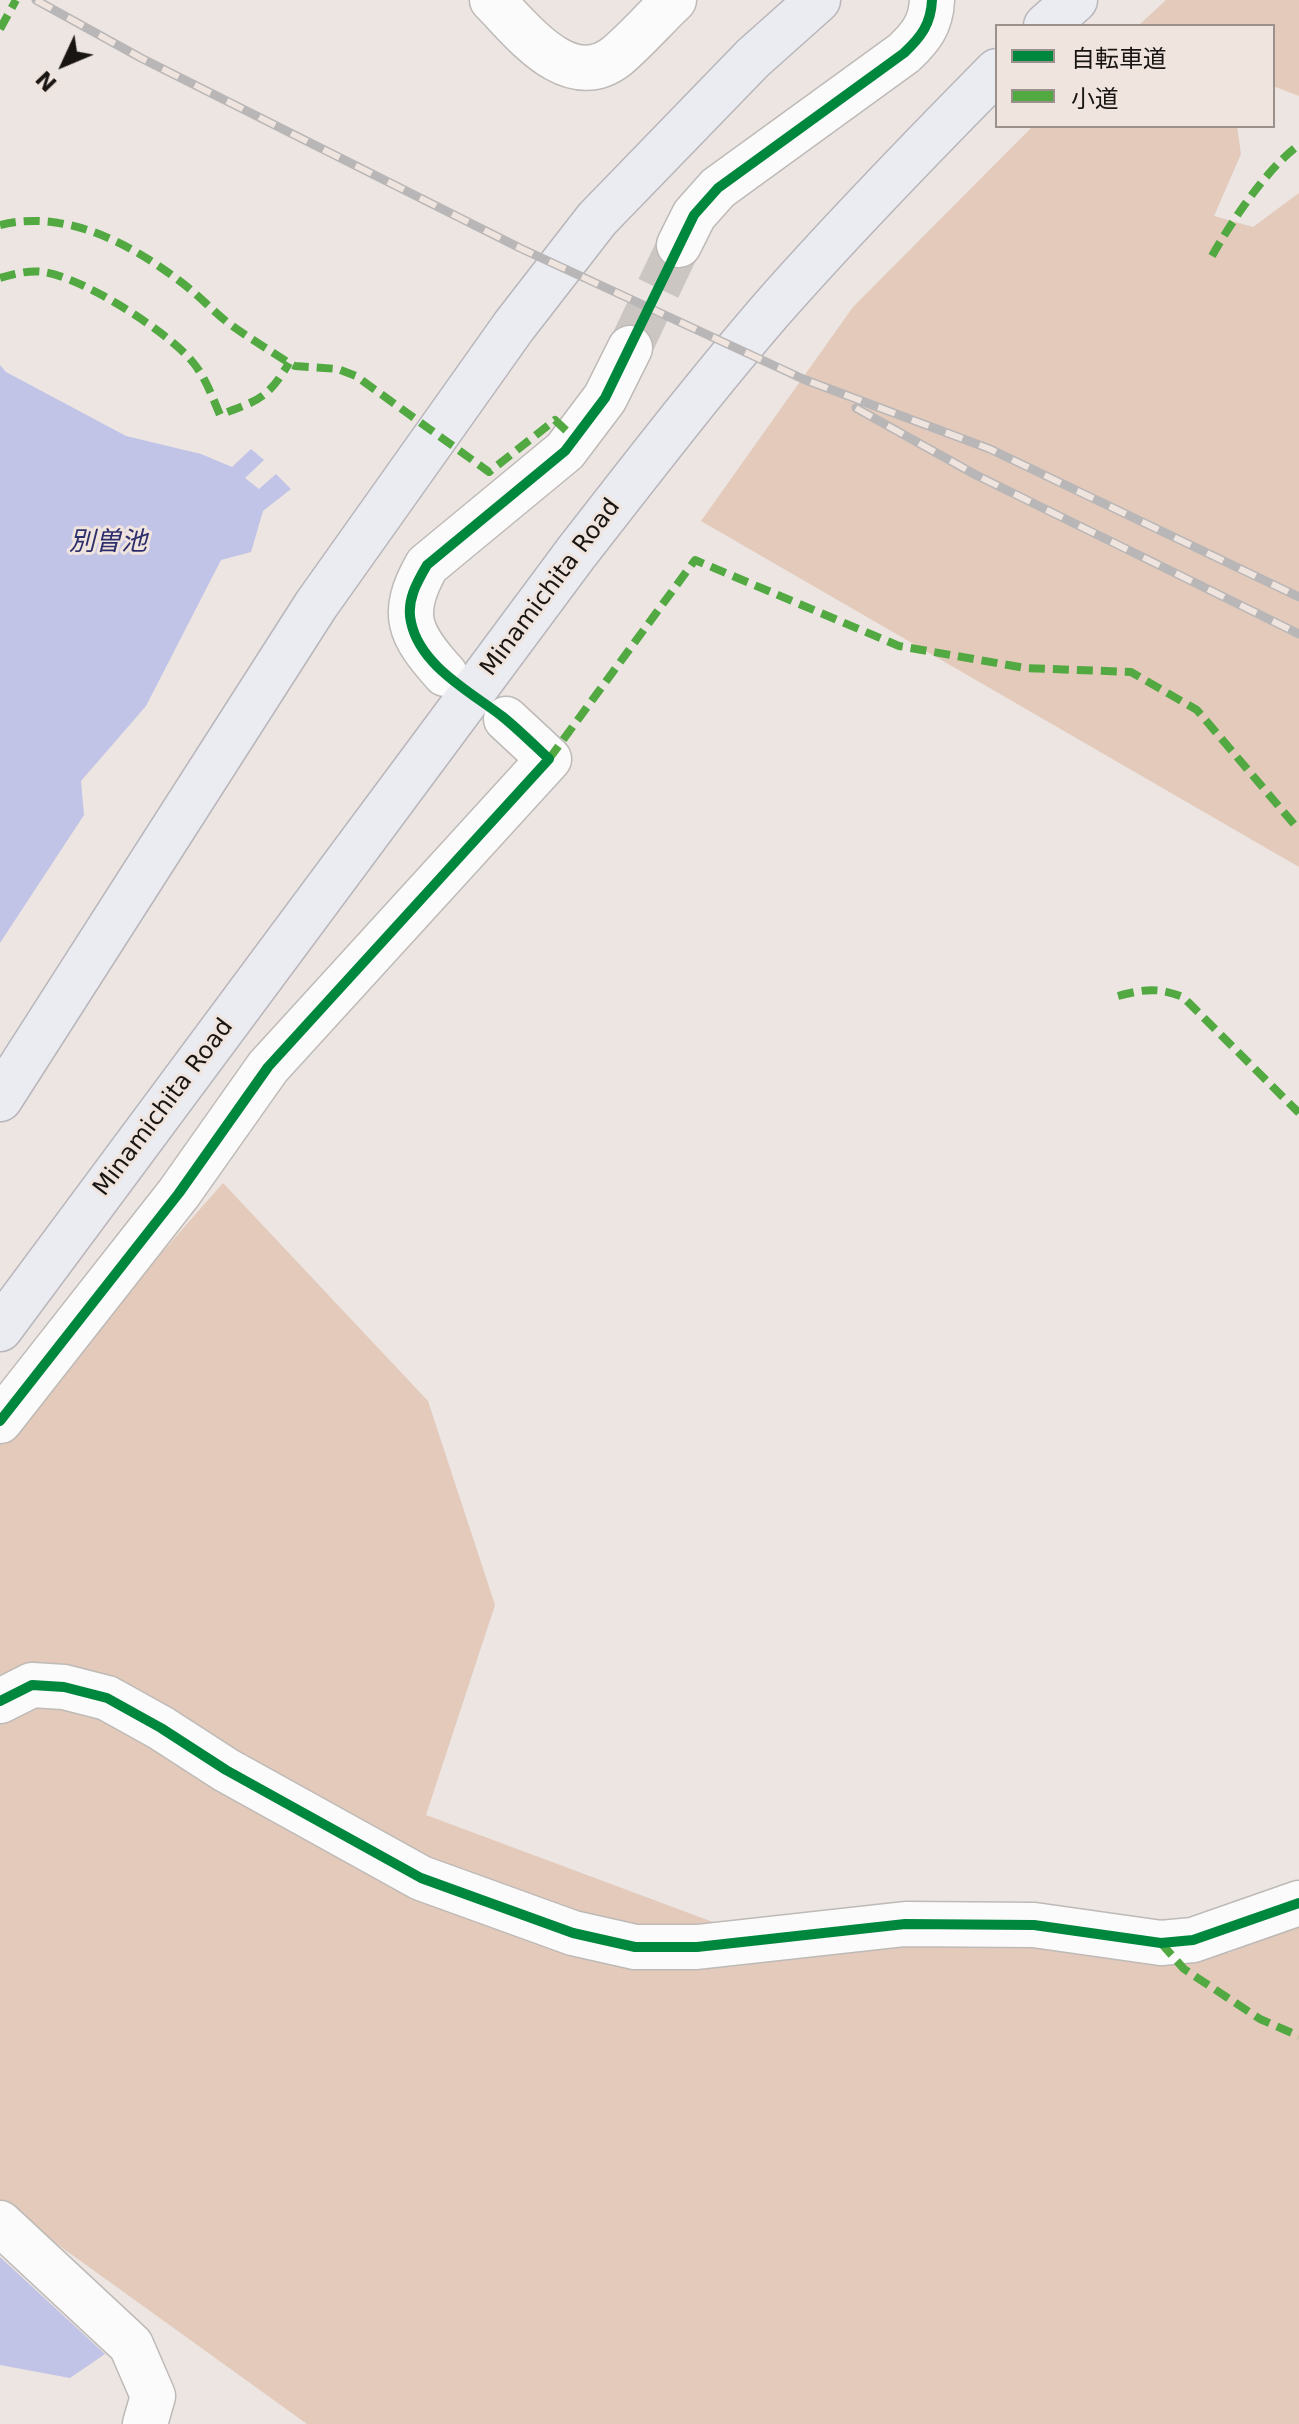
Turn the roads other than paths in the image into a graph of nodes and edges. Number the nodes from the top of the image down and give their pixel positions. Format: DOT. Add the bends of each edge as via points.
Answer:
graph roads {
  1 [pos="492,0"];
  2 [pos="674,0"];
  3 [pos="818,0"];
  4 [pos="932,0"];
  5 [pos="1075,0"];
  6 [pos="1048,24"];
  7 [pos="995,73"];
  8 [pos="679,245"];
  9 [pos="630,348"];
  10 [pos="445,674"];
  11 [pos="506,719"];
  12 [pos="0,1099"];
  13 [pos="0,1329"];
  14 [pos="0,1421"];
  15 [pos="0,1701"];
  16 [pos="1299,1903"];
  17 [pos="0,2223"];
  18 [pos="145,2424"];
  1 -- 2 [label="street" via="542,50 569,67 592,69 615,57"];
  3 -- 12 [label="highway" via="753,58 597,219 514,326 316,605"];
  4 -- 8 [label="street" via="931,18 921,37 718,188 694,215"];
  5 -- 6 [label="highway"];
  7 -- 13 [label="highway, Minamichita Road" via="771,311 674,428"];
  9 -- 10 [label="street" via="605,398 565,451 427,565 413,590 410,622 423,650"];
  11 -- 14 [label="street" via="549,759 268,1067 179,1193"];
  15 -- 16 [label="street" via="32,1685 107,1698 421,1878 573,1933 635,1947 697,1947 905,1924 1034,1925 1161,1943 1193,1940"];
  17 -- 18 [label="street" via="131,2345 153,2396"];
}
